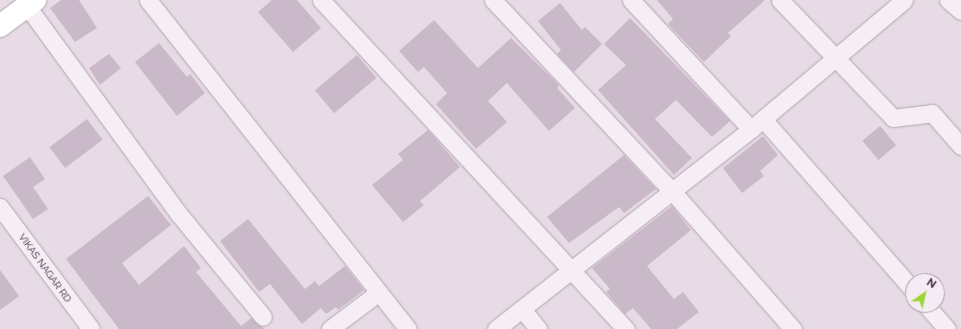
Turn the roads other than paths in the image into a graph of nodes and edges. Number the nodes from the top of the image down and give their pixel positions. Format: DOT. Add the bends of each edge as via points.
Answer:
graph roads {
  1 [pos="148,0"];
  2 [pos="321,0"];
  3 [pos="493,0"];
  4 [pos="631,0"];
  5 [pos="780,0"];
  6 [pos="904,0"];
  7 [pos="948,0"];
  8 [pos="31,3"];
  9 [pos="961,11"];
  10 [pos="0,26"];
  11 [pos="835,61"];
  12 [pos="757,124"];
  13 [pos="961,146"];
  14 [pos="672,191"];
  15 [pos="0,208"];
  16 [pos="572,270"];
  17 [pos="905,281"];
  18 [pos="379,292"];
  19 [pos="522,309"];
  20 [pos="933,313"];
  21 [pos="262,317"];
  22 [pos="86,327"];
  23 [pos="330,329"];
  24 [pos="408,329"];
  25 [pos="496,329"];
  26 [pos="538,329"];
  27 [pos="626,329"];
  28 [pos="793,329"];
  29 [pos="947,329"];
  1 -- 18 [label="street"];
  2 -- 16 [label="street"];
  3 -- 14 [label="street"];
  4 -- 12 [label="street"];
  5 -- 11 [label="street"];
  6 -- 11 [label="street"];
  7 -- 9 [label="street"];
  8 -- 10 [label="main road"];
  8 -- 21 [label="street" via="178,213"];
  11 -- 12 [label="street"];
  11 -- 13 [label="street" via="893,118 932,113"];
  12 -- 14 [label="street"];
  12 -- 17 [label="street"];
  14 -- 16 [label="street"];
  14 -- 28 [label="street"];
  15 -- 22 [label="street, VIKAS NAGAR RD"];
  16 -- 19 [label="street"];
  16 -- 27 [label="street"];
  18 -- 23 [label="street"];
  18 -- 24 [label="street"];
  19 -- 25 [label="street"];
  19 -- 26 [label="street"];
  20 -- 29 [label="street"];
}
